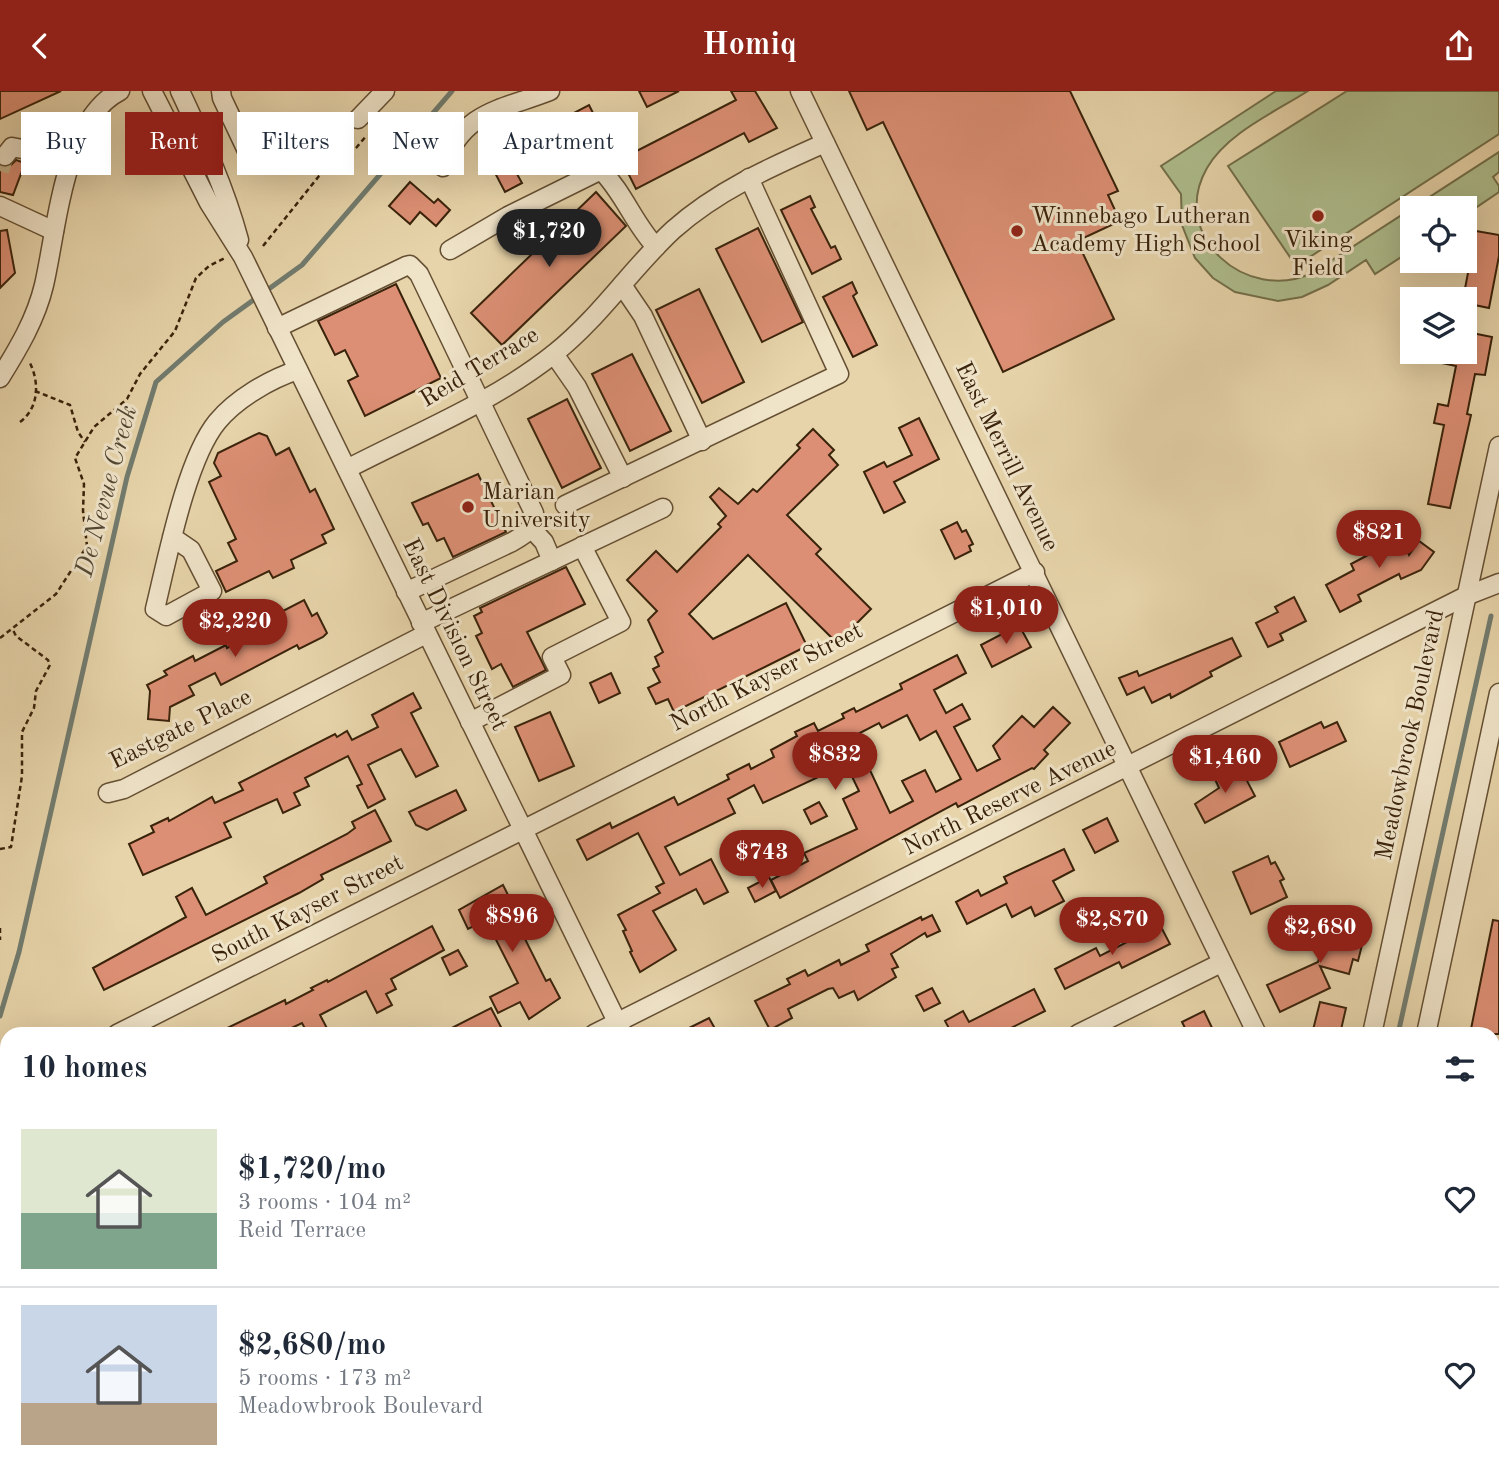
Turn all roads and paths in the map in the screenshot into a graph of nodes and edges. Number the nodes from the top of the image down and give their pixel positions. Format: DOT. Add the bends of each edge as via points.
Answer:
graph roads {
  1 [pos="120,91"];
  2 [pos="152,91"];
  3 [pos="180,91"];
  4 [pos="221,91"];
  5 [pos="385,91"];
  6 [pos="550,91"];
  7 [pos="800,91"];
  8 [pos="94,112"];
  9 [pos="364,125"];
  10 [pos="237,130"];
  11 [pos="464,132"];
  12 [pos="825,143"];
  13 [pos="21,147"];
  14 [pos="5,156"];
  15 [pos="69,175"];
  16 [pos="749,178"];
  17 [pos="0,206"];
  18 [pos="54,231"];
  19 [pos="263,246"];
  20 [pos="656,247"];
  21 [pos="450,250"];
  22 [pos="234,257"];
  23 [pos="622,285"];
  24 [pos="278,328"];
  25 [pos="554,354"];
  26 [pos="27,358"];
  27 [pos="298,370"];
  28 [pos="0,378"];
  29 [pos="35,391"];
  30 [pos="478,401"];
  31 [pos="20,422"];
  32 [pos="702,441"];
  33 [pos="85,442"];
  34 [pos="1499,446"];
  35 [pos="347,470"];
  36 [pos="623,478"];
  37 [pos="565,505"];
  38 [pos="663,508"];
  39 [pos="531,528"];
  40 [pos="172,537"];
  41 [pos="582,546"];
  42 [pos="552,561"];
  43 [pos="1035,572"];
  44 [pos="1499,583"];
  45 [pos="406,592"];
  46 [pos="1466,596"];
  47 [pos="424,629"];
  48 [pos="13,630"];
  49 [pos="0,638"];
  50 [pos="1499,693"];
  51 [pos="470,722"];
  52 [pos="1128,768"];
  53 [pos="108,793"];
  54 [pos="522,829"];
  55 [pos="0,849"];
  56 [pos="0,929"];
  57 [pos="0,940"];
  58 [pos="1221,963"];
  59 [pos="131,1027"];
  60 [pos="620,1027"];
  61 [pos="622,1027"];
  62 [pos="1092,1027"];
  63 [pos="1253,1027"];
  64 [pos="1374,1027"];
  65 [pos="1427,1027"];
  1 -- 8 [label="street"];
  2 -- 22 [label="street, East Division Street"];
  3 -- 22 [label="street, East Division Street" via="230,206"];
  4 -- 10 [label="street"];
  5 -- 9 [label="street"];
  6 -- 11 [label="street" via="499,107"];
  7 -- 12 [label="street, East Merrill Avenue"];
  9 -- 19 [label="path" via="356,148 319,176"];
  12 -- 16 [label="street, Reid Terrace"];
  12 -- 43 [label="street, East Merrill Avenue"];
  13 -- 14 [label="street" via="12,147"];
  15 -- 18 [label="street"];
  16 -- 20 [label="street, Reid Terrace" via="701,208"];
  16 -- 32 [label="street" via="839,374"];
  17 -- 18 [label="street"];
  18 -- 28 [label="street" via="44,286 31,323"];
  20 -- 21 [label="street" via="601,170"];
  20 -- 23 [label="street, Reid Terrace"];
  22 -- 24 [label="street, East Division Street" via="255,282"];
  22 -- 33 [label="path" via="202,271 175,331 140,374 127,399 94,427"];
  23 -- 25 [label="street, Reid Terrace"];
  23 -- 32 [label="street" via="643,316"];
  24 -- 27 [label="street, East Division Street"];
  24 -- 30 [label="street" via="410,265 419,274"];
  25 -- 30 [label="street, Reid Terrace"];
  25 -- 36 [label="street" via="577,387"];
  26 -- 29 [label="path"];
  27 -- 35 [label="street, East Division Street"];
  27 -- 40 [label="street" via="247,396 217,422 202,448"];
  29 -- 31 [label="path" via="35,408"];
  29 -- 33 [label="path" via="70,405"];
  30 -- 35 [label="street, Reid Terrace"];
  30 -- 39 [label="street" via="534,513"];
  32 -- 36 [label="street"];
  33 -- 48 [label="path" via="75,458 84,484 87,546 56,594"];
  34 -- 46 [label="street, Meadowbrook Boulevard"];
  35 -- 45 [label="street, East Division Street"];
  36 -- 37 [label="street"];
  38 -- 41 [label="street, Eastgate Place"];
  39 -- 42 [label="street"];
  39 -- 45 [label="street" via="512,542"];
  41 -- 42 [label="street, Eastgate Place"];
  41 -- 51 [label="street" via="621,622 552,657 561,675"];
  42 -- 47 [label="street, Eastgate Place"];
  43 -- 52 [label="street, East Merrill Avenue"];
  43 -- 54 [label="street, North Kayser Street"];
  44 -- 46 [label="street, North Reserve Avenue"];
  45 -- 47 [label="street, East Division Street"];
  46 -- 52 [label="street, North Reserve Avenue"];
  46 -- 64 [label="street, Meadowbrook Boulevard"];
  47 -- 51 [label="street, East Division Street"];
  47 -- 53 [label="street, Eastgate Place" via="124,789"];
  48 -- 49 [label="path"];
  48 -- 55 [label="path" via="50,665 22,732 22,776 11,848"];
  50 -- 65 [label="street"];
  51 -- 54 [label="street, East Division Street"];
  52 -- 58 [label="street, East Merrill Avenue"];
  52 -- 61 [label="street, North Reserve Avenue"];
  54 -- 59 [label="street, South Kayser Street"];
  54 -- 60 [label="street, East Division Street"];
  56 -- 57 [label="path"];
  58 -- 62 [label="street"];
  58 -- 63 [label="street, East Merrill Avenue"];
}
